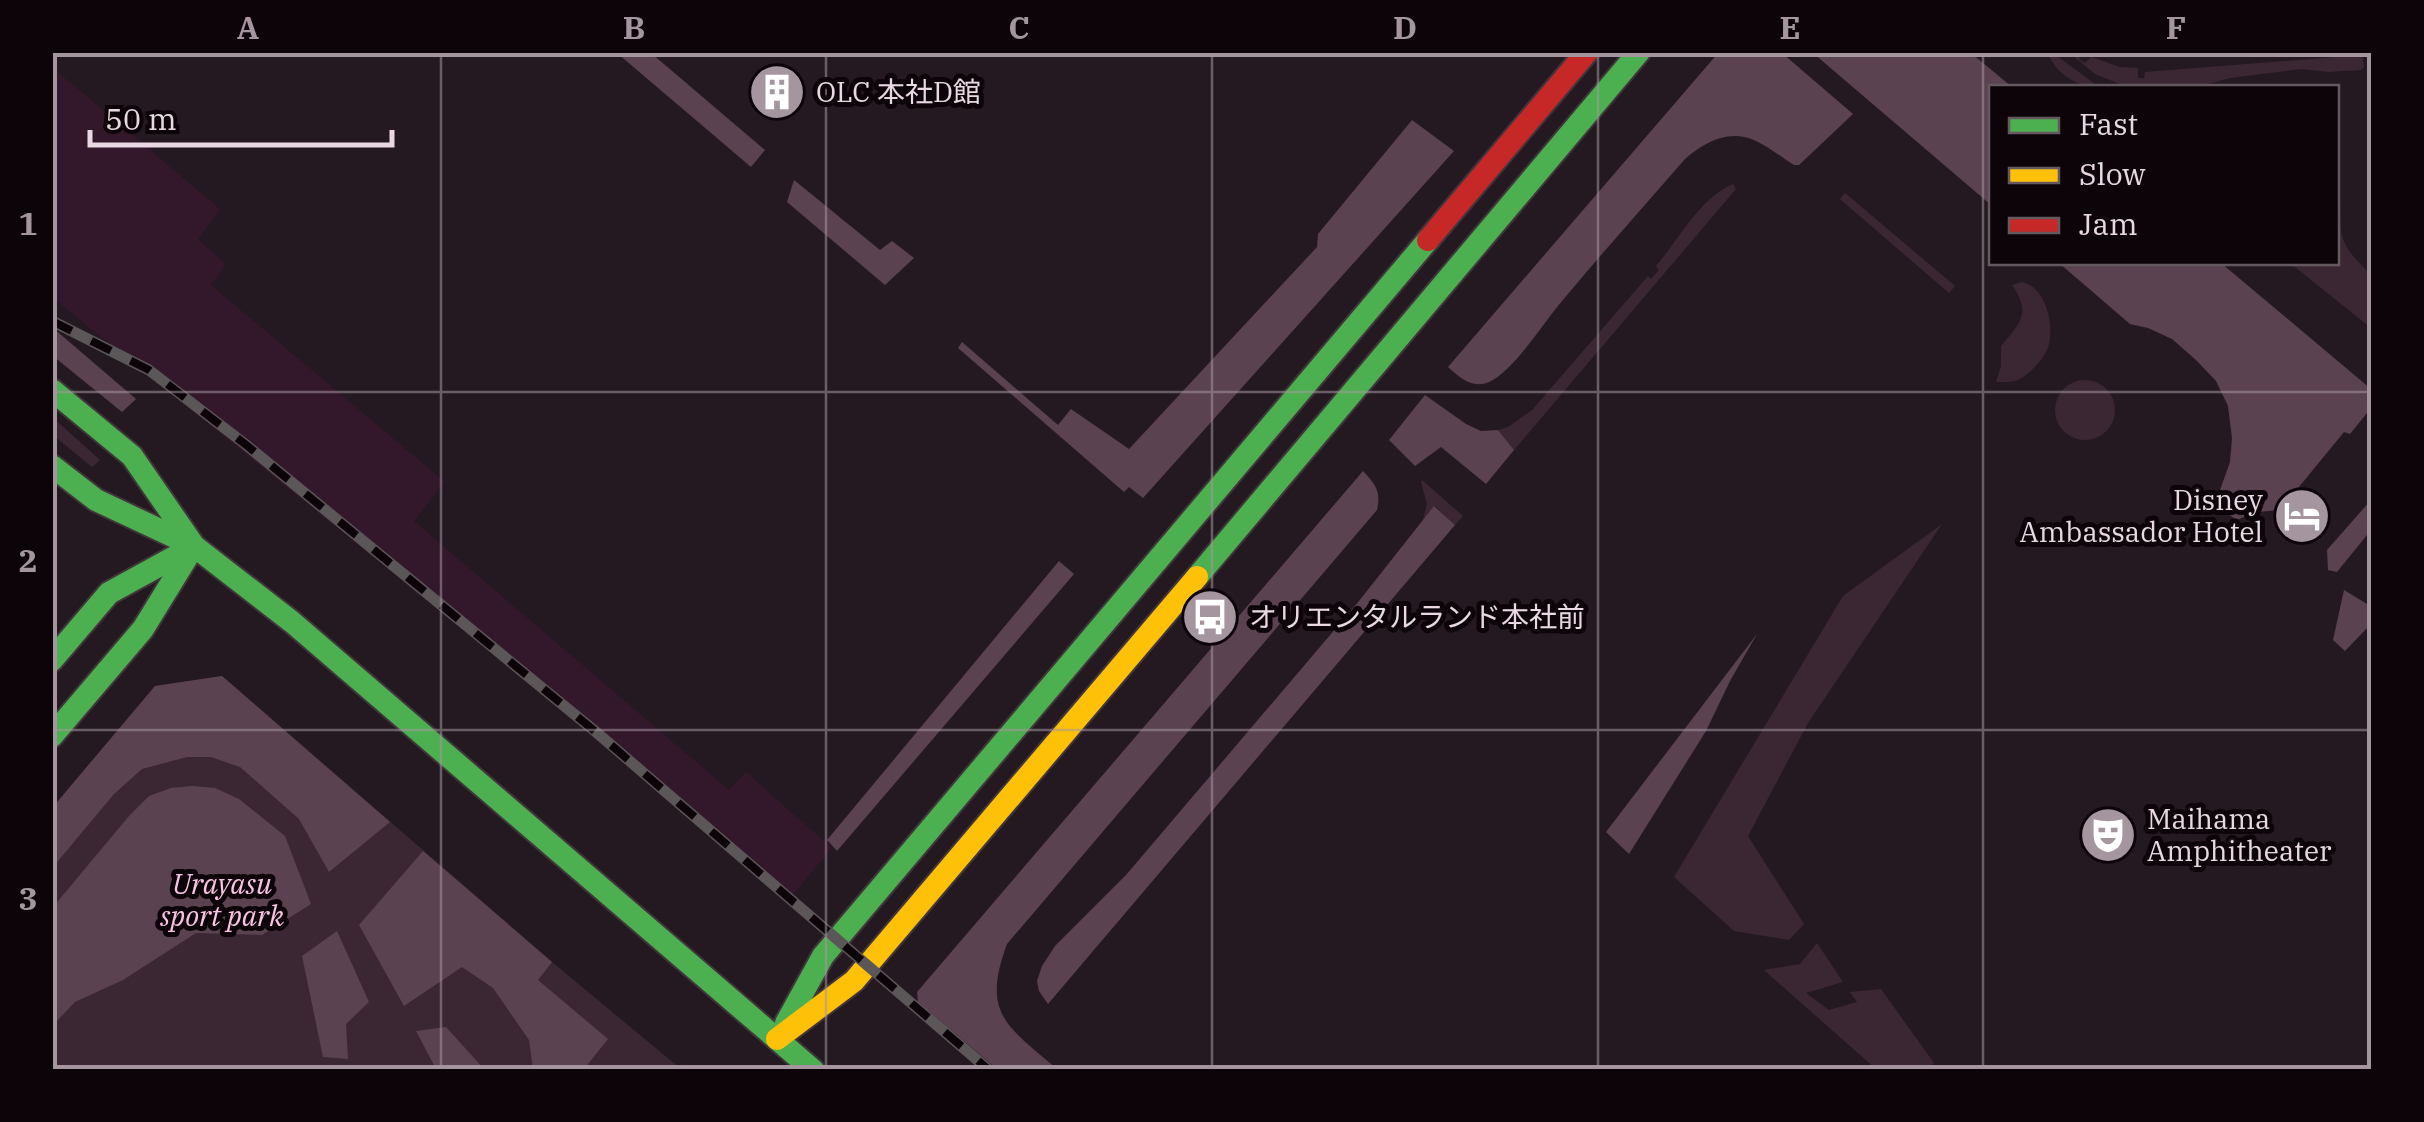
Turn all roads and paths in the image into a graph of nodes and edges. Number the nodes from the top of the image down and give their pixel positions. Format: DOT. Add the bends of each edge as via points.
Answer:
graph roads {
  1 [pos="1587,52"];
  2 [pos="1639,52"];
  3 [pos="52,390"];
  4 [pos="52,466"];
  5 [pos="194,546"];
  6 [pos="52,660"];
  7 [pos="52,736"];
  8 [pos="777,1040"];
  9 [pos="813,1070"];
  1 -- 8 [label="street" via="823,956"];
  2 -- 8 [label="street" via="854,982"];
  3 -- 5 [label="street" via="132,456"];
  4 -- 5 [label="street" via="96,500"];
  5 -- 6 [label="street" via="109,593"];
  5 -- 7 [label="street" via="143,629"];
  5 -- 8 [label="street" via="292,622"];
  8 -- 9 [label="street"];
}
